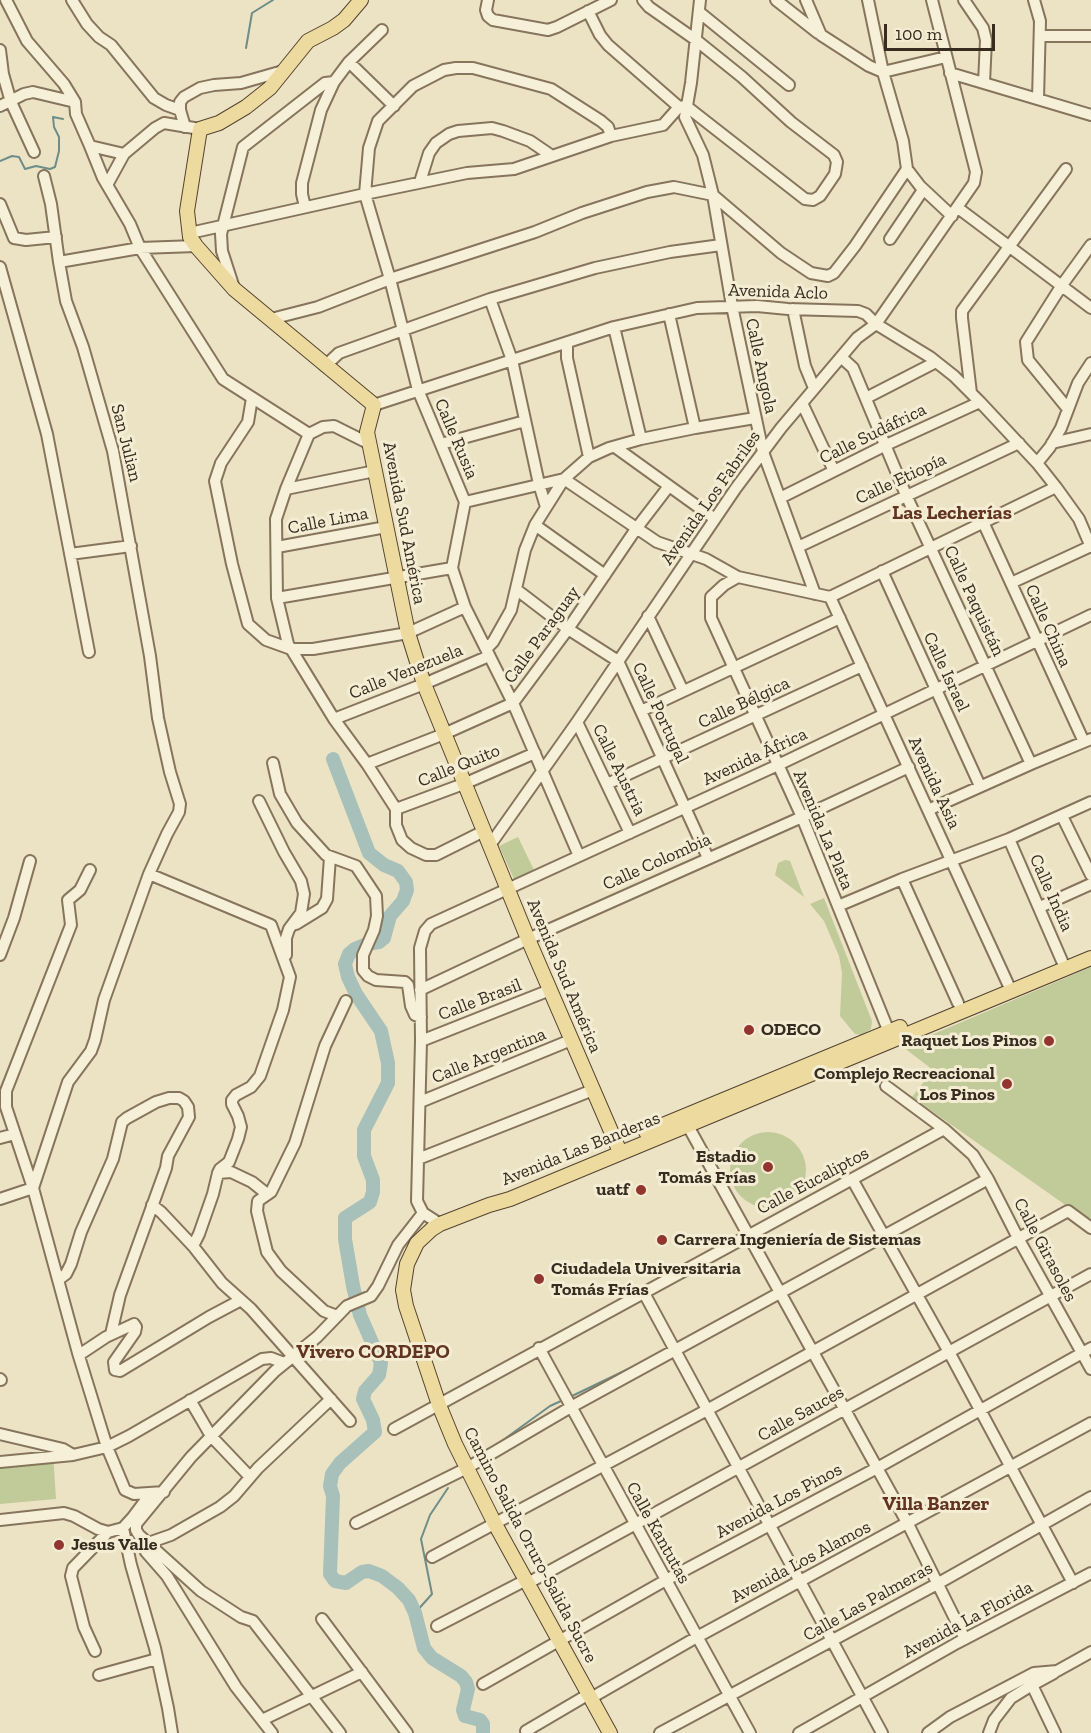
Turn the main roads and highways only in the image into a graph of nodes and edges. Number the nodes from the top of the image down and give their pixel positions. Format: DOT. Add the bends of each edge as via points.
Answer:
graph roads {
  1 [pos="360,0"];
  2 [pos="1091,949"];
  3 [pos="1091,958"];
  4 [pos="890,1036"];
  5 [pos="618,1148"];
  6 [pos="489,1205"];
  7 [pos="610,1733"];
  1 -- 5 [label="main road, Avenida Sud América" via="344,20 308,41 270,88 219,123 200,129 187,211 193,240 234,289 374,405 367,432 408,633 424,684"];
  2 -- 4 [label="main road, Avenida Las Banderas"];
  3 -- 4 [label="main road, Avenida Las Banderas"];
  4 -- 5 [label="main road, Avenida Las Banderas"];
  4 -- 5 [label="main road, Avenida Las Banderas" via="688,1126"];
  5 -- 6 [label="main road, Avenida Las Banderas"];
  6 -- 7 [label="main road, Camino Salida Oruro-Salida Sucre" via="440,1224 417,1243 403,1284 406,1306 439,1405 467,1468"];
}
